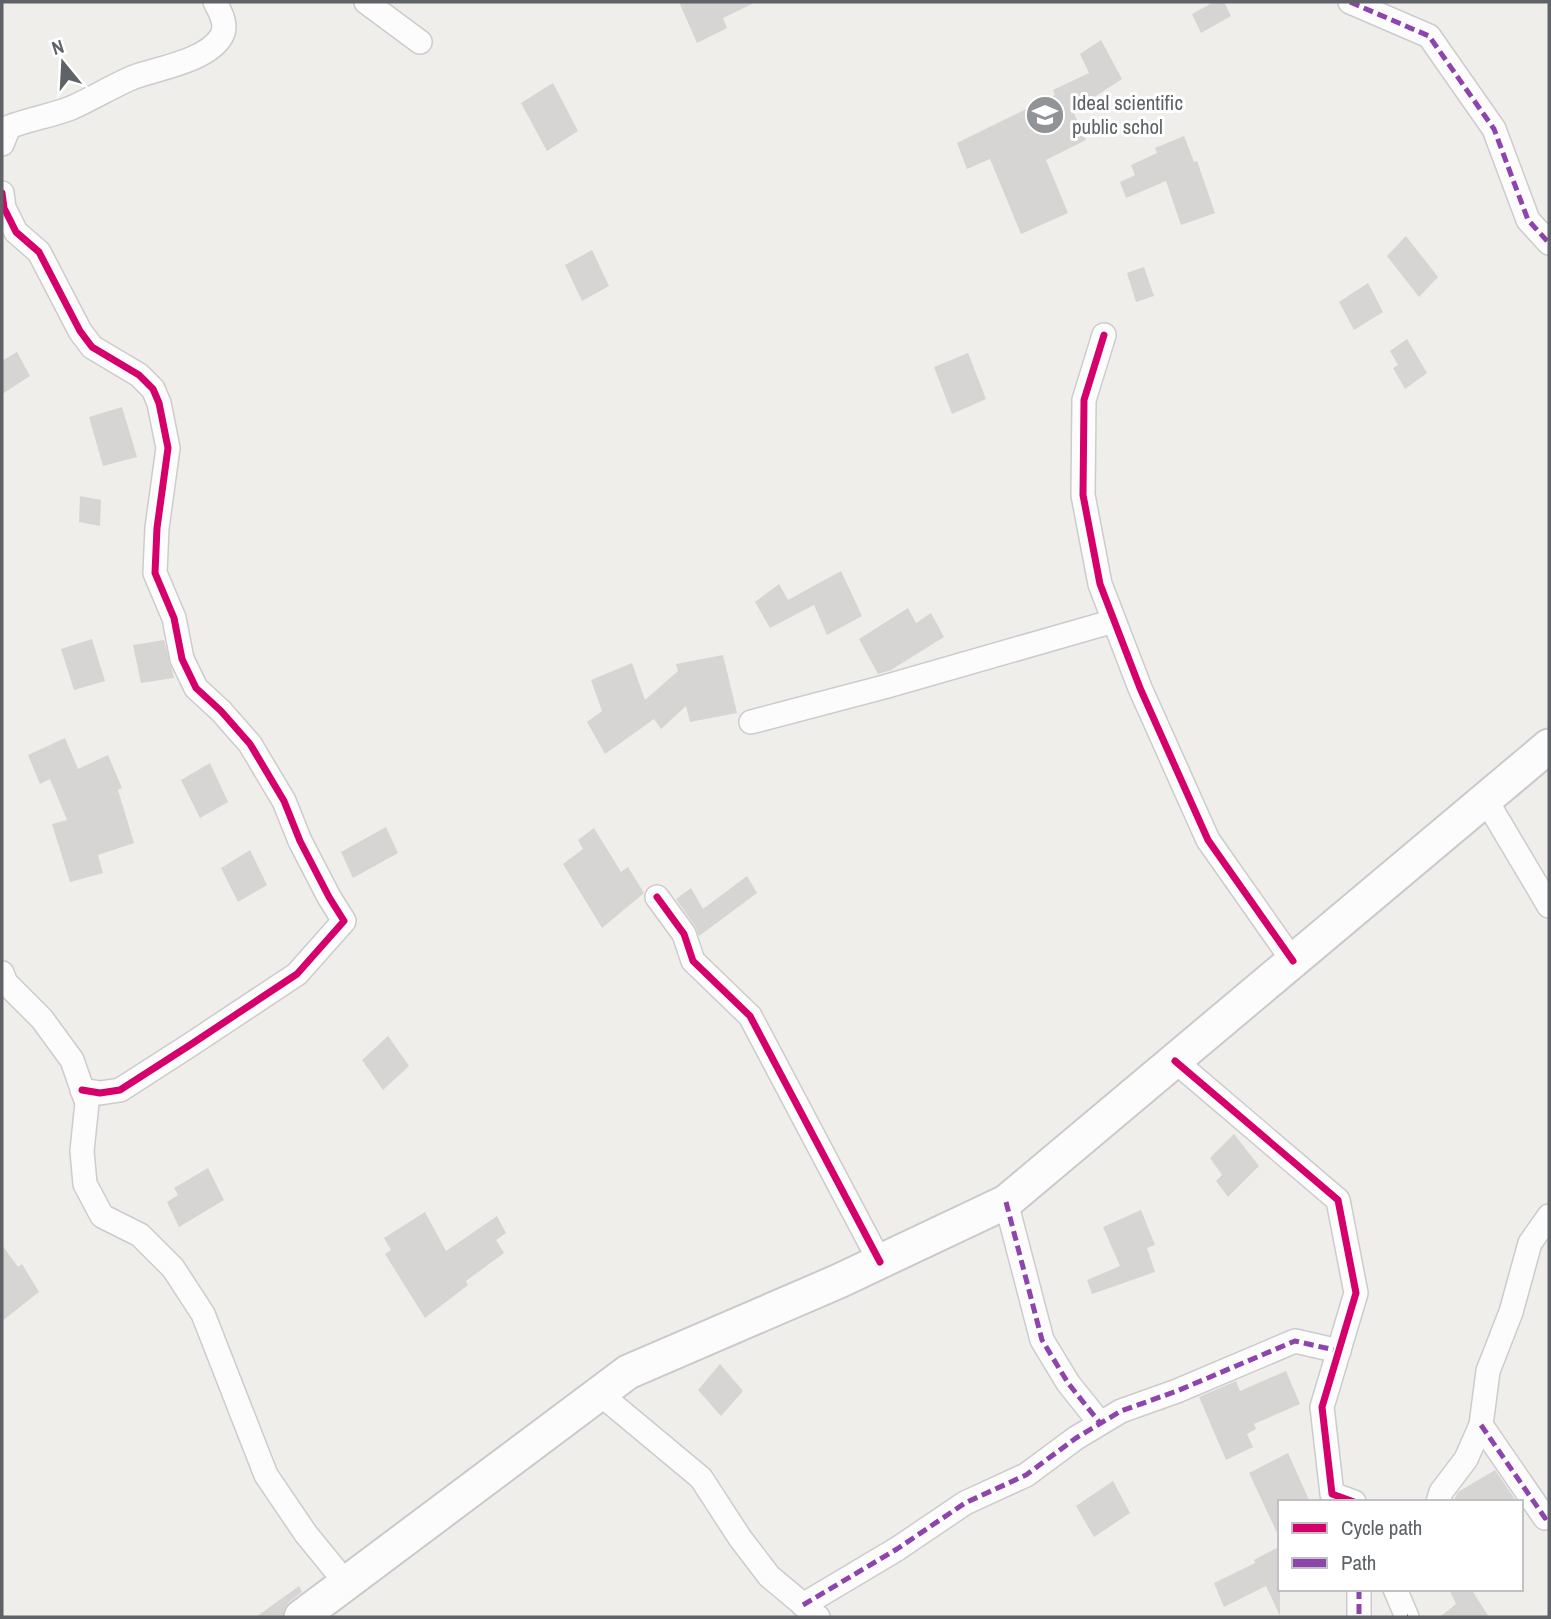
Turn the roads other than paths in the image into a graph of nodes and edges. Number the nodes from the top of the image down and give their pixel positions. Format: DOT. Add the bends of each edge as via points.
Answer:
graph roads {
  1 [pos="215,2"];
  2 [pos="366,2"];
  3 [pos="1350,2"];
  4 [pos="420,42"];
  5 [pos="2,144"];
  6 [pos="2,193"];
  7 [pos="1549,243"];
  8 [pos="1104,335"];
  9 [pos="1114,621"];
  10 [pos="751,722"];
  11 [pos="1549,746"];
  12 [pos="1486,800"];
  13 [pos="657,897"];
  14 [pos="1549,906"];
  15 [pos="1293,961"];
  16 [pos="2,973"];
  17 [pos="1175,1061"];
  18 [pos="82,1090"];
  19 [pos="1006,1202"];
  20 [pos="1549,1216"];
  21 [pos="880,1262"];
  22 [pos="1339,1351"];
  23 [pos="599,1393"];
  24 [pos="1100,1423"];
  25 [pos="1481,1425"];
  26 [pos="1348,1500"];
  27 [pos="1439,1500"];
  28 [pos="1549,1514"];
  29 [pos="346,1583"];
  30 [pos="1359,1591"];
  31 [pos="1396,1591"];
  32 [pos="1413,1591"];
  33 [pos="811,1611"];
  34 [pos="301,1617"];
  35 [pos="1359,1617"];
  36 [pos="1408,1617"];
  1 -- 5 [label="street" via="224,26 212,46 71,108 9,127"];
  2 -- 4 [label="street"];
  3 -- 7 [label="street" via="1429,37 1494,129 1528,220"];
  6 -- 18 [label="street" via="16,232 39,252 92,347 139,375 153,389 168,448 155,573 174,618 182,659 195,688 250,744 344,921 297,974 120,1090"];
  8 -- 9 [label="street" via="1084,400 1083,495 1100,584"];
  9 -- 10 [label="street"];
  9 -- 15 [label="street" via="1208,840"];
  11 -- 12 [label="main road"];
  12 -- 14 [label="street"];
  12 -- 15 [label="main road"];
  13 -- 21 [label="street" via="684,934 693,961 750,1016"];
  15 -- 17 [label="main road"];
  16 -- 18 [label="street" via="72,1060"];
  17 -- 19 [label="main road"];
  17 -- 22 [label="street" via="1338,1200 1356,1293"];
  18 -- 29 [label="street" via="87,1103 82,1151 85,1184 96,1205 102,1216 140,1235 173,1268 203,1314 267,1475"];
  19 -- 21 [label="main road"];
  19 -- 24 [label="street" via="1042,1340"];
  20 -- 25 [label="street" via="1530,1243 1488,1371"];
  21 -- 23 [label="main road" via="628,1372"];
  22 -- 24 [label="street" via="1295,1341"];
  22 -- 26 [label="street" via="1322,1407 1332,1494"];
  23 -- 29 [label="main road"];
  23 -- 33 [label="street" via="701,1478 769,1576"];
  24 -- 33 [label="street" via="1026,1475 965,1503"];
  25 -- 27 [label="street" via="1466,1459"];
  25 -- 28 [label="street" via="1545,1518"];
  29 -- 34 [label="main road"];
  30 -- 35 [label="street"];
  31 -- 36 [label="street"];
  32 -- 36 [label="street"];
}
